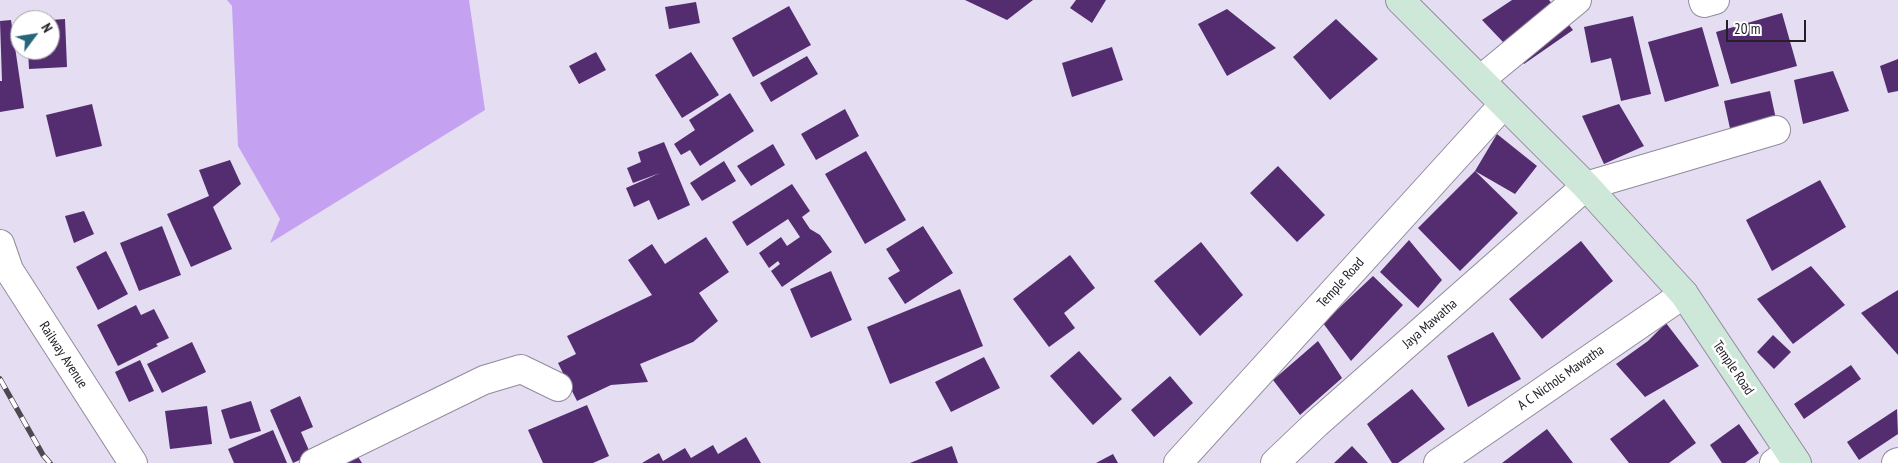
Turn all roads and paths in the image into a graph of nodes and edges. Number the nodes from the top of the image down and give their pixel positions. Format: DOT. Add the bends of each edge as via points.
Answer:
graph roads {
  1 [pos="1400,0"];
  2 [pos="1576,0"];
  3 [pos="1703,0"];
  4 [pos="1715,0"];
  5 [pos="1480,80"];
  6 [pos="1504,104"];
  7 [pos="1776,130"];
  8 [pos="1586,186"];
  9 [pos="0,244"];
  10 [pos="1684,294"];
  11 [pos="558,388"];
  12 [pos="1786,459"];
  13 [pos="133,463"];
  14 [pos="314,463"];
  15 [pos="1178,463"];
  16 [pos="1275,463"];
  17 [pos="1438,463"];
  1 -- 5 [label="street, Temple Road"];
  2 -- 5 [label="street"];
  3 -- 4 [label="street" via="1704,3"];
  5 -- 6 [label="street, Temple Road"];
  6 -- 8 [label="street, Temple Road"];
  6 -- 15 [label="street, Temple Road"];
  7 -- 8 [label="street"];
  8 -- 10 [label="street, Temple Road"];
  8 -- 16 [label="street, Jaya Mawatha"];
  9 -- 13 [label="street, Railway Avenue" via="9,270"];
  10 -- 12 [label="street, Temple Road"];
  10 -- 17 [label="street, A C Nichols Mawatha"];
  11 -- 14 [label="street" via="521,369 484,380"];
}
